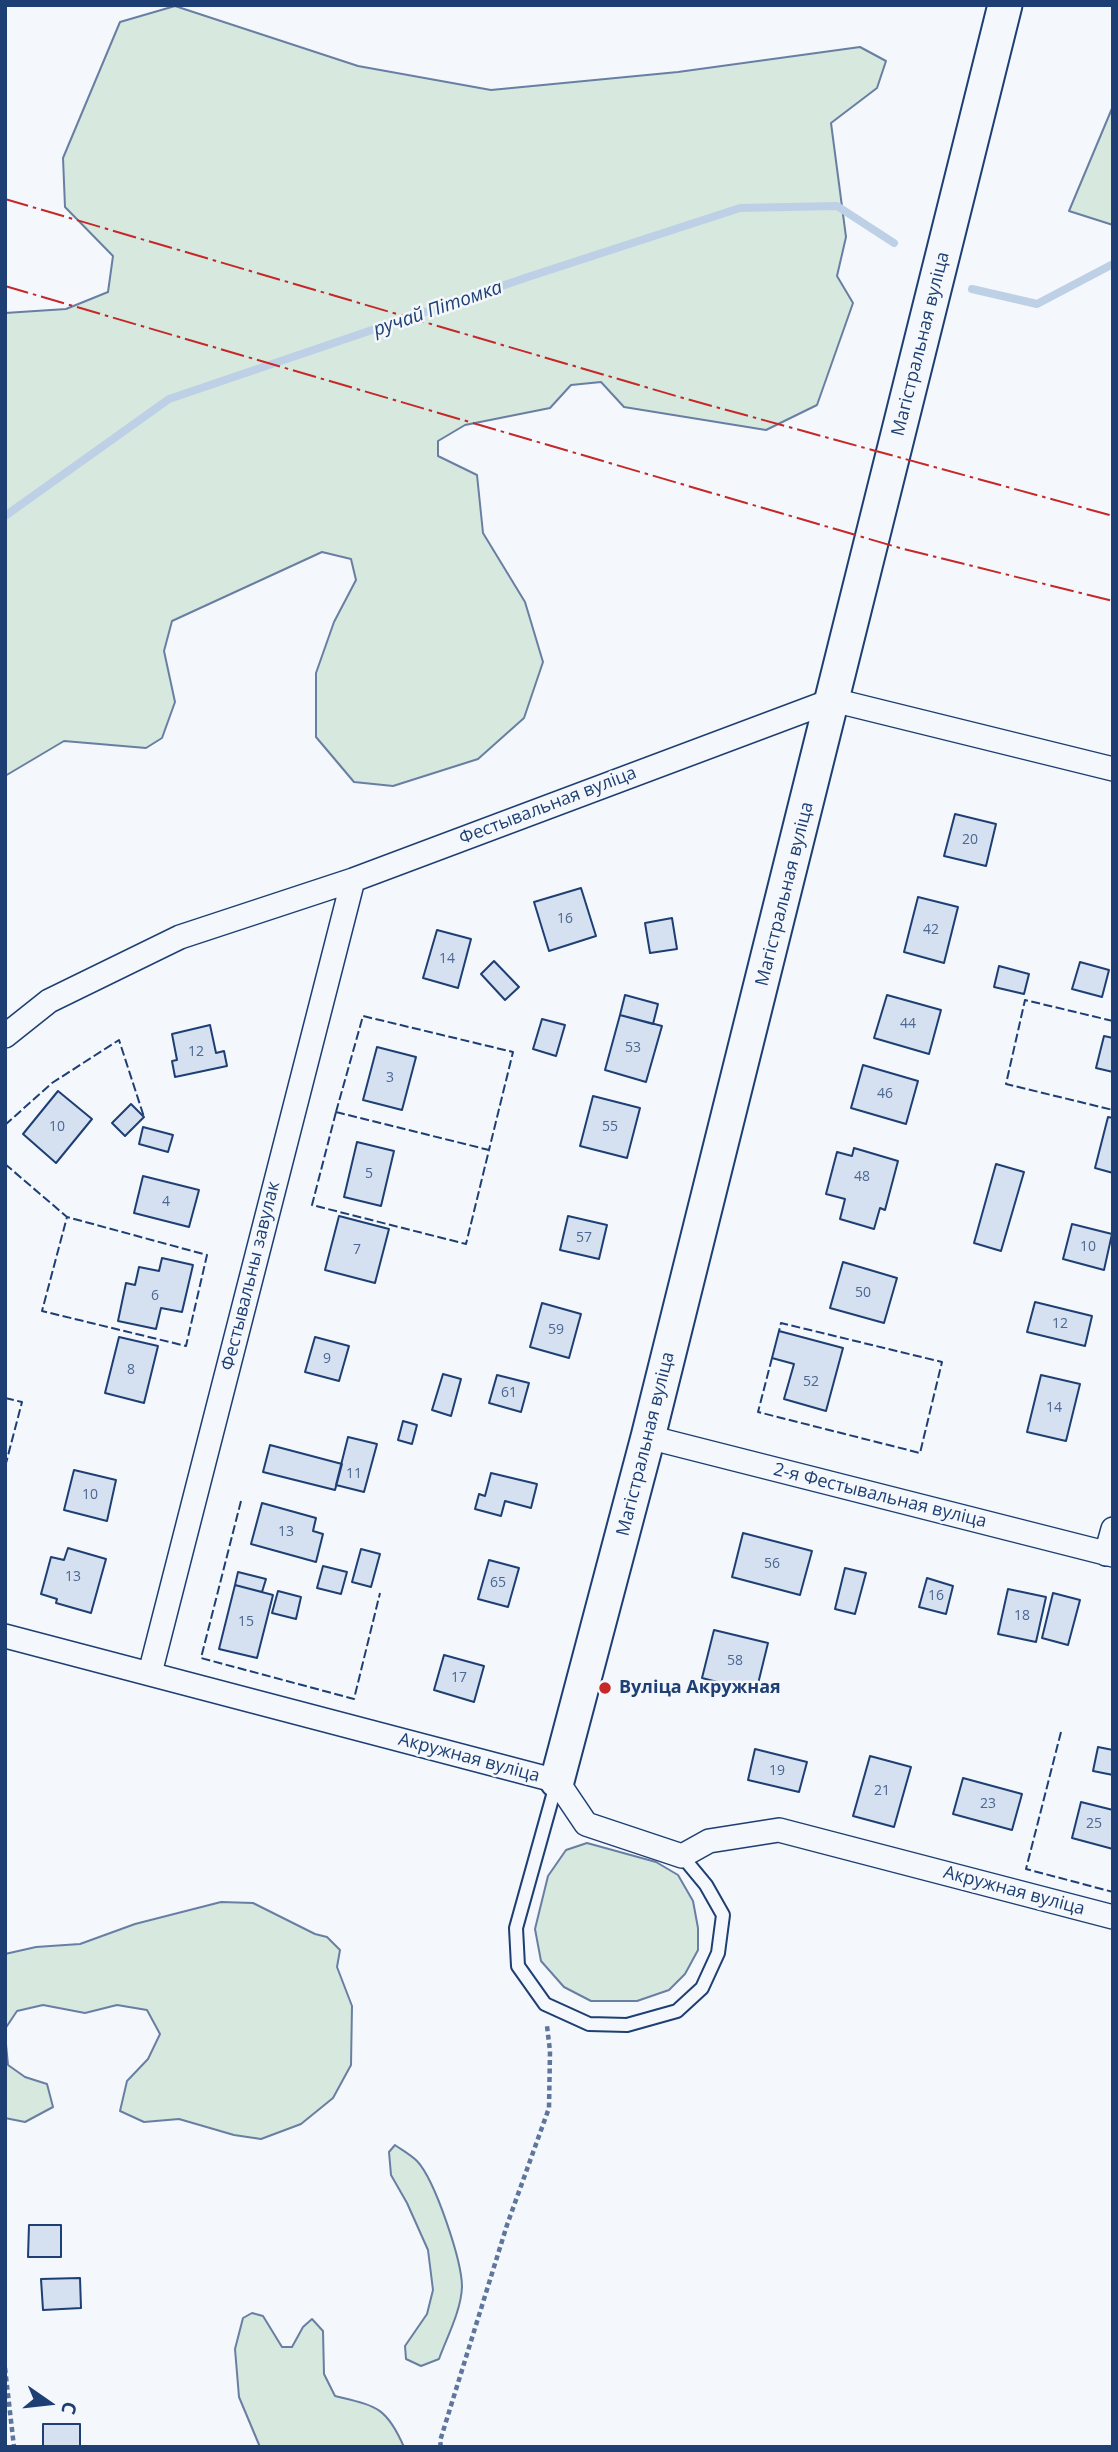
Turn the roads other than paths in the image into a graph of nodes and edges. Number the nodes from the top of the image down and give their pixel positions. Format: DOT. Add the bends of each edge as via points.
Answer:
graph roads {
  1 [pos="1005,5"];
  2 [pos="833,700"];
  3 [pos="1113,769"];
  4 [pos="353,880"];
  5 [pos="5,1036"];
  6 [pos="648,1437"];
  7 [pos="1113,1529"];
  8 [pos="1110,1555"];
  9 [pos="5,1636"];
  10 [pos="150,1673"];
  11 [pos="557,1781"];
  12 [pos="682,1856"];
  13 [pos="1113,1917"];
  1 -- 2 [label="street, Магістральная вуліца"];
  2 -- 3 [label="street"];
  2 -- 4 [label="street, Фестывальная вуліца"];
  2 -- 6 [label="street, Магістральная вуліца"];
  4 -- 5 [label="street, Фестывальная вуліца" via="180,937 49,1001"];
  4 -- 10 [label="street, Фестывальны завулак"];
  6 -- 8 [label="street, 2-я Фестывальная вуліца"];
  6 -- 11 [label="street, Магістральная вуліца"];
  7 -- 8 [label="street"];
  9 -- 10 [label="street, Акружная вуліца"];
  10 -- 11 [label="street, Акружная вуліца"];
  11 -- 12 [label="street, Акружная вуліца" via="586,1824"];
  11 -- 12 [label="lane" via="516,1928 518,1966 545,2004 589,2024 627,2025 677,2011 702,1988 718,1953 723,1915"];
  12 -- 13 [label="street, Акружная вуліца" via="709,1841 779,1830"];
}
